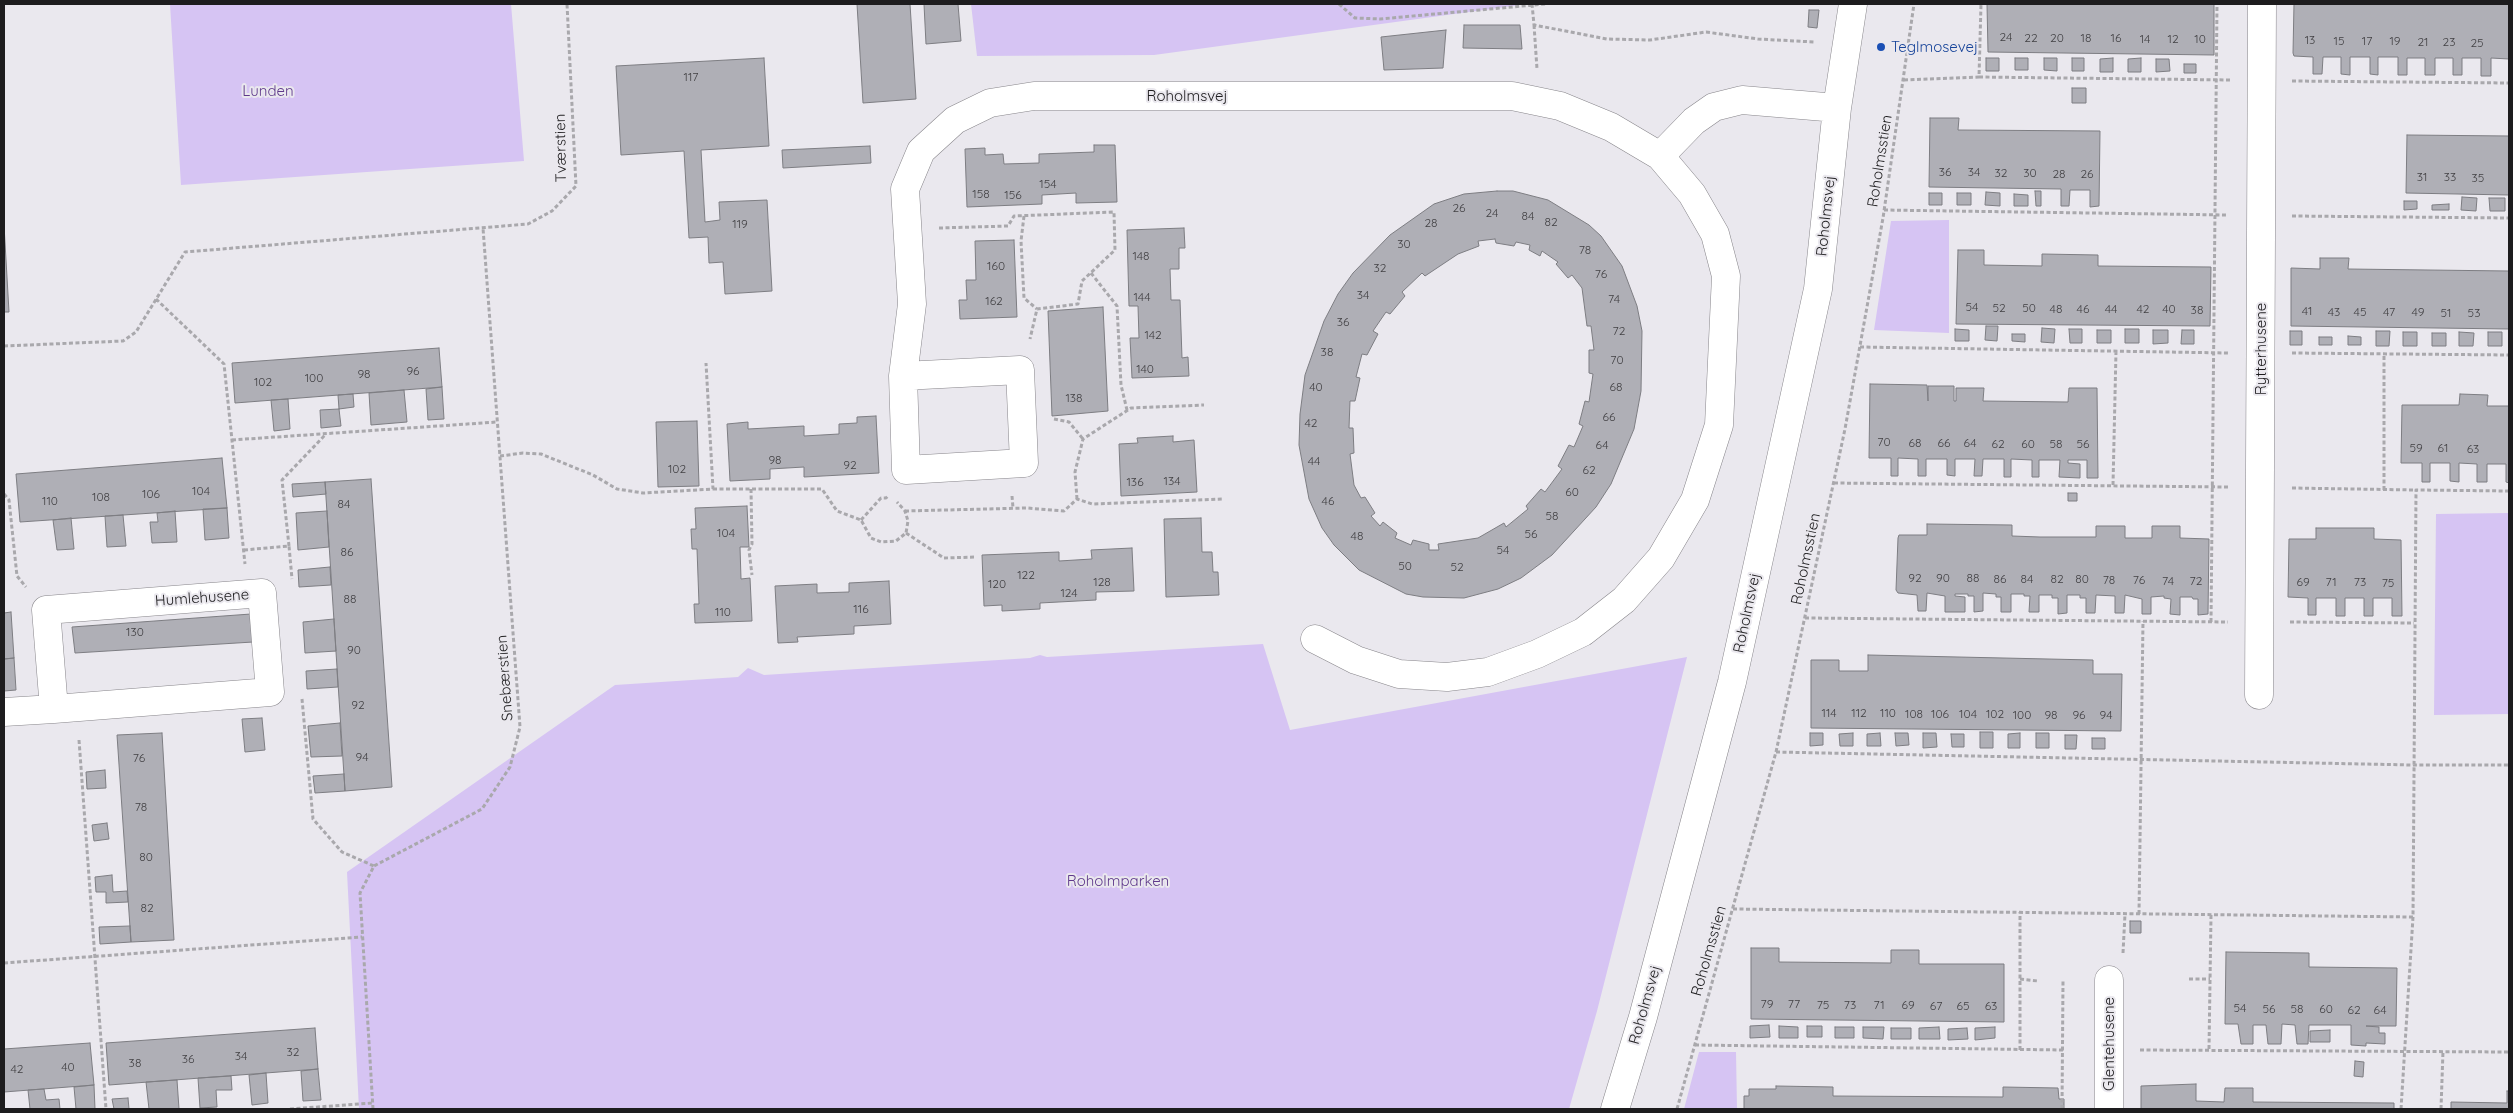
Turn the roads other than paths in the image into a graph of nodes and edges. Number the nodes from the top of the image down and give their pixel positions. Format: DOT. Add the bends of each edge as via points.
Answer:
graph roads {
  1 [pos="1853,4"];
  2 [pos="2262,4"];
  3 [pos="1837,108"];
  4 [pos="1660,156"];
  5 [pos="905,363"];
  6 [pos="1315,639"];
  7 [pos="2259,695"];
  8 [pos="65,708"];
  9 [pos="4,712"];
  10 [pos="2116,970"];
  11 [pos="1615,1109"];
  12 [pos="2109,1109"];
  1 -- 3 [label="street, Roholmsvej"];
  2 -- 7 [label="street, Rytterhusene"];
  3 -- 4 [label="street" via="1742,100 1732,102 1714,107 1694,121"];
  3 -- 11 [label="street, Roholmsvej" via="1818,289 1732,682 1643,1017"];
  4 -- 5 [label="street, Roholmsvej" via="1611,127 1560,106 1512,96 1034,96 990,103 955,120 922,151 905,188 912,304"];
  4 -- 6 [label="street, Roholmsvej" via="1692,194 1715,234 1726,276 1719,425 1695,500 1662,558 1624,600 1583,632 1488,672 1447,677 1399,674 1356,660"];
  5 -- 5 [label="street, Roholmsvej" via="1020,370 1024,463 906,470"];
  8 -- 8 [label="street, Humlehusene" via="46,610 262,593 270,692"];
  8 -- 9 [label="street, Humlehusene"];
  10 -- 12 [label="street, Glentehusene"];
}
